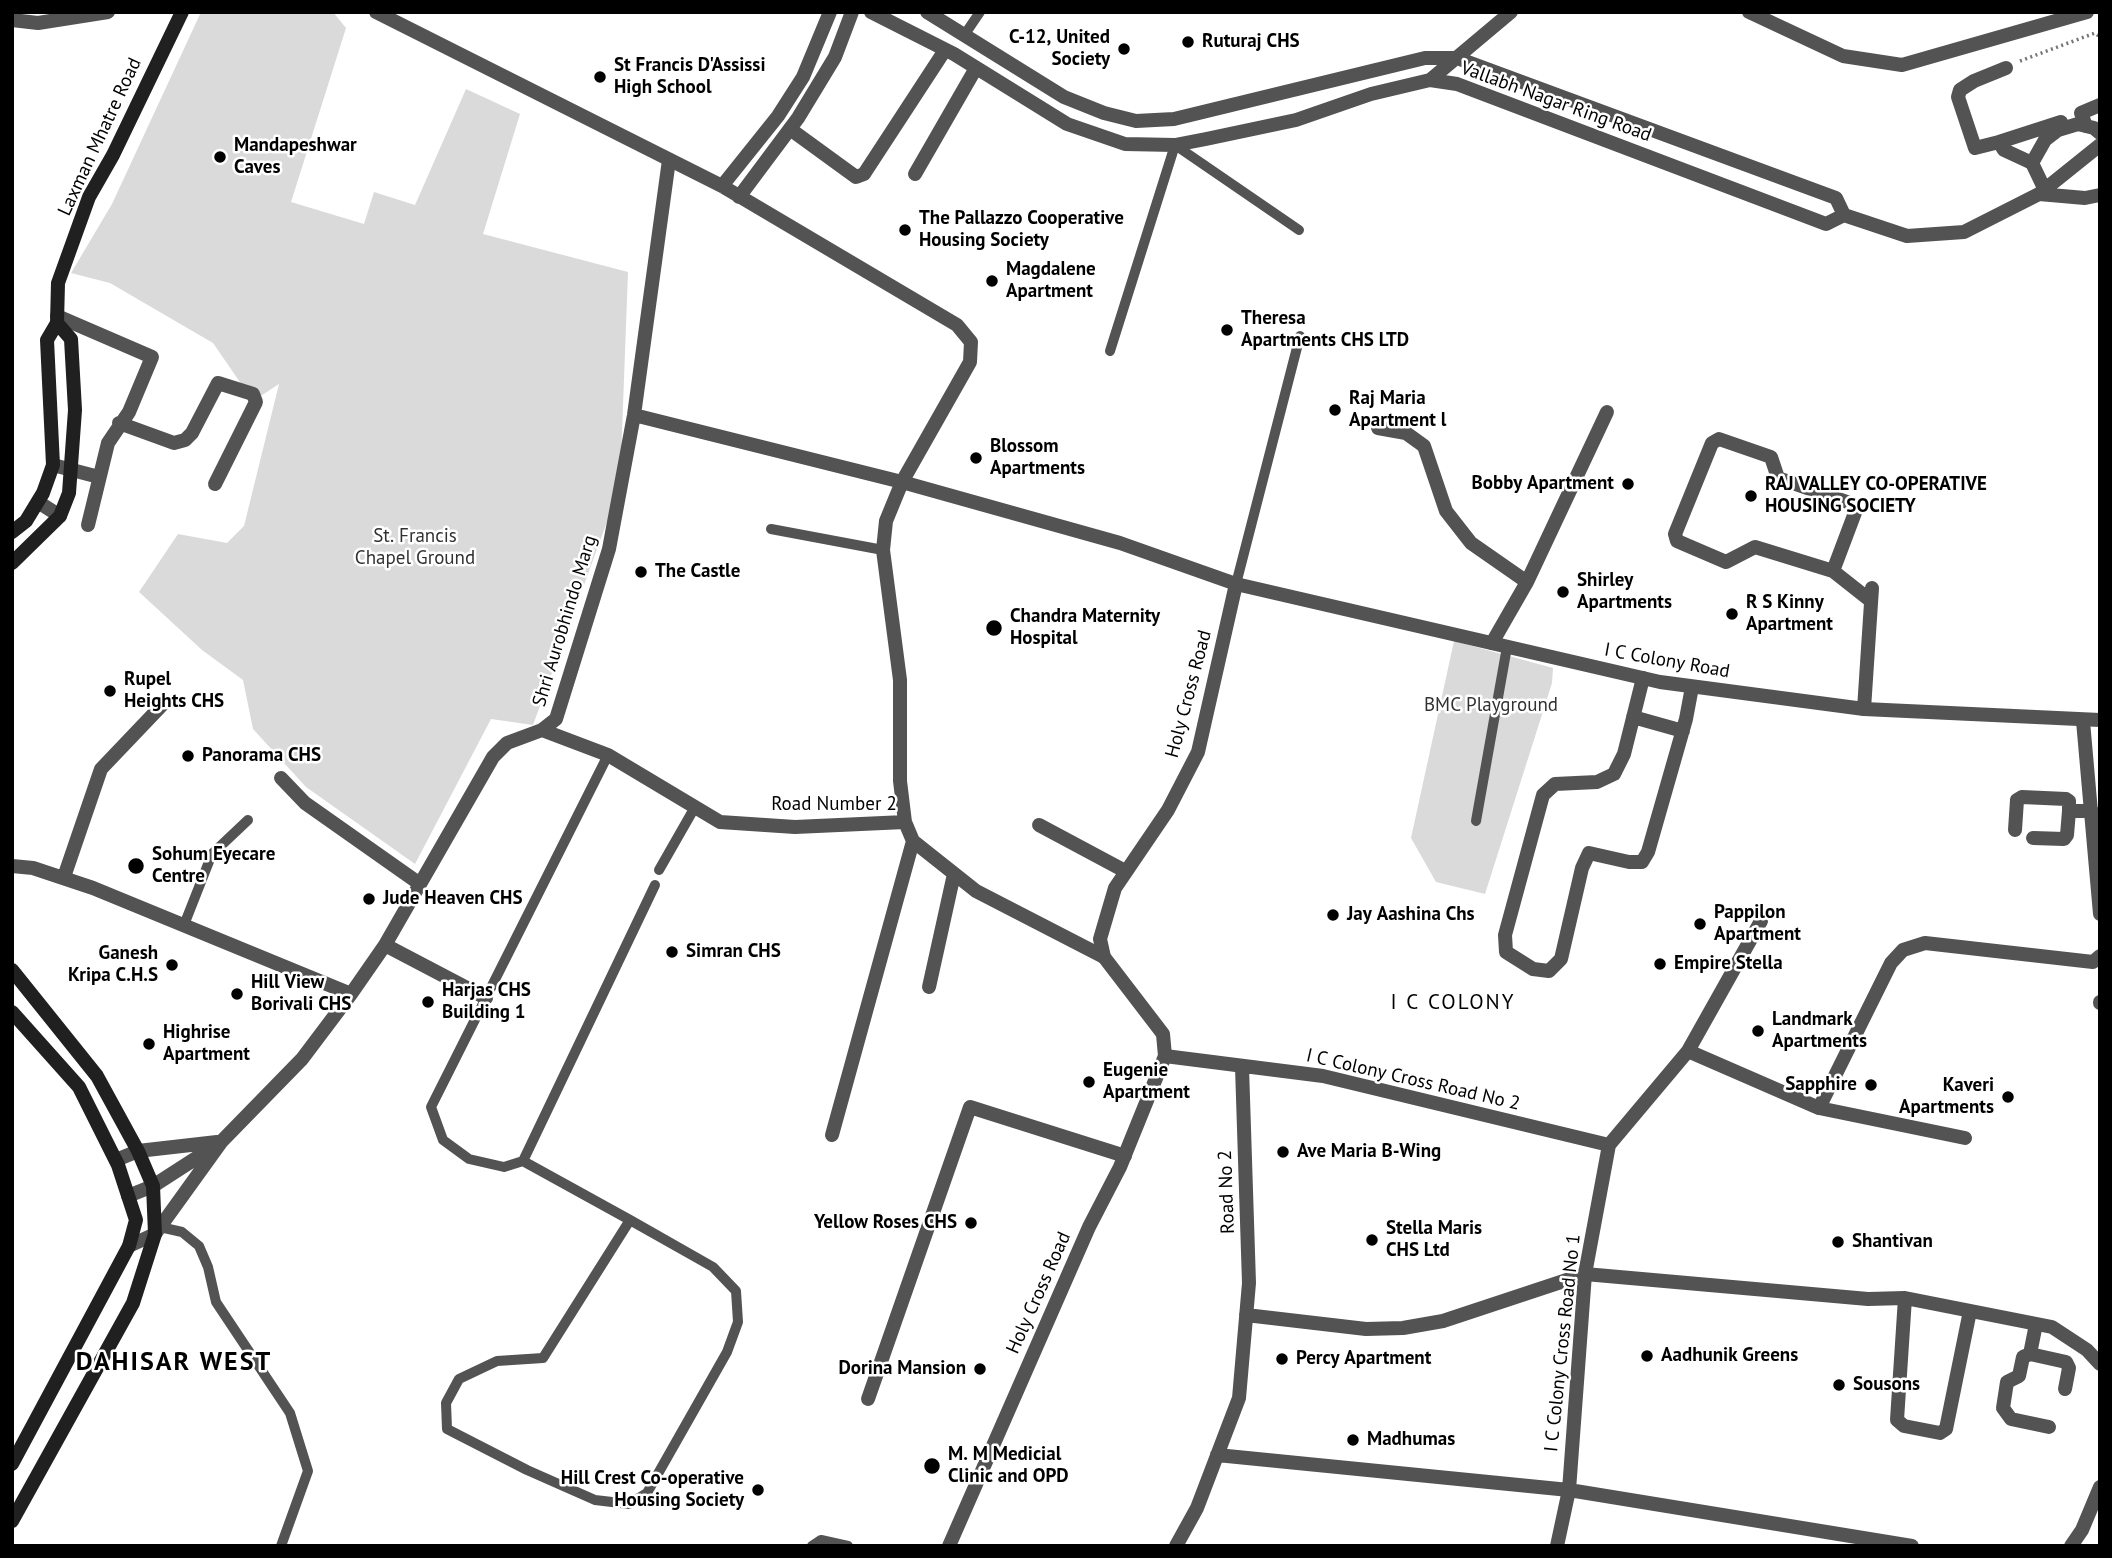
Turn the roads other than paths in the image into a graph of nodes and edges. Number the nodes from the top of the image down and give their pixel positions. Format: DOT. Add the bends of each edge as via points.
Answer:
graph roads {
  1 [pos="108,12"];
  2 [pos="181,12"];
  3 [pos="376,12"];
  4 [pos="830,12"];
  5 [pos="852,12"];
  6 [pos="871,12"];
  7 [pos="927,12"];
  8 [pos="981,12"];
  9 [pos="1511,12"];
  10 [pos="1749,12"];
  11 [pos="2087,12"];
  12 [pos="12,20"];
  13 [pos="965,34"];
  14 [pos="945,50"];
  15 [pos="1000,57"];
  16 [pos="1457,58"];
  17 [pos="2011,65"];
  18 [pos="982,71"];
  19 [pos="1430,80"];
  20 [pos="2100,105"];
  21 [pos="2066,120"];
  22 [pos="2086,126"];
  23 [pos="790,130"];
  24 [pos="2100,133"];
  25 [pos="1999,142"];
  26 [pos="1175,145"];
  27 [pos="2100,145"];
  28 [pos="669,160"];
  29 [pos="2032,163"];
  30 [pos="915,174"];
  31 [pos="722,186"];
  32 [pos="2041,191"];
  33 [pos="2100,195"];
  34 [pos="740,197"];
  35 [pos="1844,215"];
  36 [pos="1298,230"];
  37 [pos="57,320"];
  38 [pos="1300,336"];
  39 [pos="1110,351"];
  40 [pos="1608,412"];
  41 [pos="634,415"];
  42 [pos="119,424"];
  43 [pos="1378,428"];
  44 [pos="53,465"];
  45 [pos="73,469"];
  46 [pos="99,477"];
  47 [pos="902,482"];
  48 [pos="215,484"];
  49 [pos="38,502"];
  50 [pos="60,516"];
  51 [pos="88,525"];
  52 [pos="771,529"];
  53 [pos="12,532"];
  54 [pos="883,550"];
  55 [pos="12,563"];
  56 [pos="1833,570"];
  57 [pos="1527,582"];
  58 [pos="1236,584"];
  59 [pos="1492,643"];
  60 [pos="1507,647"];
  61 [pos="1643,678"];
  62 [pos="1692,687"];
  63 [pos="163,704"];
  64 [pos="1864,709"];
  65 [pos="1633,717"];
  66 [pos="2100,720"];
  67 [pos="2083,721"];
  68 [pos="542,730"];
  69 [pos="1683,731"];
  70 [pos="608,755"];
  71 [pos="281,778"];
  72 [pos="695,807"];
  73 [pos="2069,811"];
  74 [pos="2092,811"];
  75 [pos="248,820"];
  76 [pos="1476,821"];
  77 [pos="905,822"];
  78 [pos="1039,825"];
  79 [pos="2015,830"];
  80 [pos="2033,838"];
  81 [pos="913,841"];
  82 [pos="12,866"];
  83 [pos="659,870"];
  84 [pos="1125,871"];
  85 [pos="954,874"];
  86 [pos="64,877"];
  87 [pos="420,884"];
  88 [pos="655,885"];
  89 [pos="2100,914"];
  90 [pos="1761,921"];
  91 [pos="184,925"];
  92 [pos="386,945"];
  93 [pos="2100,956"];
  94 [pos="1104,957"];
  95 [pos="12,970"];
  96 [pos="929,987"];
  97 [pos="351,994"];
  98 [pos="486,998"];
  99 [pos="12,1012"];
  100 [pos="1688,1051"];
  101 [pos="1165,1056"];
  102 [pos="1242,1067"];
  103 [pos="1819,1108"];
  104 [pos="832,1135"];
  105 [pos="1965,1138"];
  106 [pos="222,1142"];
  107 [pos="1609,1144"];
  108 [pos="138,1151"];
  109 [pos="1125,1156"];
  110 [pos="116,1160"];
  111 [pos="523,1161"];
  112 [pos="153,1186"];
  113 [pos="128,1196"];
  114 [pos="630,1220"];
  115 [pos="158,1231"];
  116 [pos="129,1246"];
  117 [pos="1585,1273"];
  118 [pos="1905,1297"];
  119 [pos="1970,1311"];
  120 [pos="1246,1315"];
  121 [pos="2036,1324"];
  122 [pos="2030,1354"];
  123 [pos="2099,1361"];
  124 [pos="2066,1389"];
  125 [pos="868,1399"];
  126 [pos="2049,1427"];
  127 [pos="1217,1455"];
  128 [pos="12,1464"];
  129 [pos="2100,1487"];
  130 [pos="1569,1490"];
  131 [pos="12,1521"];
  132 [pos="1832,1540"];
  133 [pos="281,1546"];
  134 [pos="812,1546"];
  135 [pos="848,1546"];
  136 [pos="949,1546"];
  137 [pos="1176,1546"];
  138 [pos="1556,1546"];
  139 [pos="1912,1546"];
  140 [pos="2071,1546"];
  1 -- 12 [label="street" via="38,23"];
  2 -- 37 [label="main road, Laxman Mhatre Road" via="89,197 58,283"];
  3 -- 28 [label="street"];
  4 -- 31 [label="street" via="803,77"];
  5 -- 23 [label="street" via="835,57"];
  6 -- 14 [label="street, Vallabh Nagar Ring Road"];
  7 -- 13 [label="street"];
  8 -- 13 [label="lane"];
  9 -- 16 [label="street"];
  10 -- 11 [label="street" via="1843,56 1902,65"];
  13 -- 15 [label="street"];
  14 -- 18 [label="street, Vallabh Nagar Ring Road"];
  14 -- 23 [label="street" via="864,174 856,177"];
  15 -- 16 [label="street" via="1064,97 1136,121 1174,119 1425,58"];
  15 -- 18 [label="street"];
  16 -- 19 [label="street"];
  16 -- 35 [label="street" via="1836,198"];
  17 -- 25 [label="street" via="1974,81 1960,90 1958,97 1975,148"];
  18 -- 26 [label="street, Vallabh Nagar Ring Road" via="1068,124 1125,144"];
  18 -- 30 [label="street"];
  19 -- 26 [label="street, Vallabh Nagar Ring Road" via="1371,94 1297,120"];
  19 -- 35 [label="street, Vallabh Nagar Ring Road" via="1457,84 1826,224"];
  20 -- 22 [label="street" via="2081,113"];
  21 -- 25 [label="street"];
  22 -- 24 [label="street"];
  22 -- 29 [label="street" via="2058,130 2045,140"];
  23 -- 34 [label="street"];
  25 -- 29 [label="street" via="2004,150"];
  26 -- 36 [label="lane"];
  26 -- 39 [label="lane"];
  27 -- 32 [label="street, Vallabh Nagar Ring Road"];
  28 -- 31 [label="street"];
  28 -- 41 [label="street, Shri Aurobhindo Marg"];
  29 -- 32 [label="street"];
  31 -- 34 [label="street"];
  32 -- 33 [label="street" via="2085,198"];
  32 -- 35 [label="street, Vallabh Nagar Ring Road" via="1964,232 1907,236"];
  34 -- 47 [label="street" via="957,325 971,342 970,362"];
  37 -- 42 [label="street" via="152,357 129,412"];
  37 -- 44 [label="main road, Laxman Mhatre Road" via="47,340"];
  37 -- 45 [label="main road, Laxman Mhatre Road" via="71,339"];
  38 -- 58 [label="lane"];
  40 -- 57 [label="street"];
  41 -- 47 [label="street, I C Colony Road"];
  41 -- 68 [label="street, Shri Aurobhindo Marg" via="610,549 561,706 556,719"];
  42 -- 46 [label="street" via="108,443"];
  42 -- 48 [label="street" via="174,443 192,433 218,383 253,394 256,402"];
  43 -- 57 [label="street" via="1406,433 1424,446 1446,511 1471,542"];
  44 -- 45 [label="street"];
  44 -- 49 [label="main road, Laxman Mhatre Road"];
  45 -- 46 [label="street"];
  45 -- 50 [label="main road, Laxman Mhatre Road"];
  46 -- 51 [label="street"];
  47 -- 54 [label="street" via="886,521"];
  47 -- 58 [label="street, I C Colony Road" via="1120,543"];
  49 -- 50 [label="street"];
  49 -- 53 [label="main road, Laxman Mhatre Road"];
  50 -- 55 [label="main road, Laxman Mhatre Road"];
  52 -- 54 [label="lane"];
  54 -- 77 [label="street" via="900,680 900,781"];
  56 -- 56 [label="street" via="1755,547 1726,562 1677,541 1675,534 1712,443 1719,439 1771,457 1778,478 1853,504 1856,510"];
  56 -- 64 [label="street" via="1872,594"];
  57 -- 59 [label="street"];
  58 -- 59 [label="street, I C Colony Road"];
  58 -- 84 [label="street, Holy Cross Road" via="1198,752 1168,810"];
  59 -- 60 [label="street, I C Colony Road"];
  60 -- 61 [label="street, I C Colony Road"];
  60 -- 76 [label="lane"];
  61 -- 62 [label="street, I C Colony Road"];
  61 -- 65 [label="street"];
  62 -- 64 [label="street, I C Colony Road"];
  62 -- 69 [label="street"];
  63 -- 86 [label="street" via="101,769"];
  64 -- 67 [label="street, I C Colony Road"];
  65 -- 69 [label="street"];
  65 -- 69 [label="street" via="1614,774 1597,782 1555,784 1543,795 1504,935 1506,952 1533,969 1549,971 1561,959 1581,868 1589,853 1642,862"];
  66 -- 67 [label="street, I C Colony Road"];
  67 -- 74 [label="street"];
  68 -- 70 [label="street, Road Number 2"];
  68 -- 87 [label="street, Shri Aurobhindo Marg" via="507,743 493,757"];
  70 -- 72 [label="street, Road Number 2"];
  70 -- 98 [label="lane"];
  71 -- 87 [label="street" via="305,803"];
  72 -- 77 [label="street, Road Number 2" via="720,822 795,827"];
  72 -- 83 [label="lane"];
  73 -- 74 [label="street"];
  73 -- 79 [label="street" via="2066,799 2022,797 2017,800"];
  73 -- 80 [label="street" via="2064,839"];
  74 -- 89 [label="street"];
  75 -- 91 [label="lane" via="212,854"];
  77 -- 81 [label="street, Road Number 2"];
  78 -- 84 [label="street"];
  81 -- 85 [label="street, Road Number 2"];
  81 -- 104 [label="street"];
  82 -- 86 [label="street"];
  84 -- 94 [label="street, Holy Cross Road" via="1102,926"];
  85 -- 94 [label="street, Road Number 2" via="976,891"];
  85 -- 96 [label="street"];
  86 -- 91 [label="street"];
  87 -- 92 [label="street, Shri Aurobhindo Marg"];
  88 -- 111 [label="lane"];
  90 -- 100 [label="street"];
  91 -- 97 [label="street"];
  92 -- 97 [label="street, Shri Aurobhindo Marg"];
  92 -- 98 [label="street"];
  93 -- 103 [label="street" via="2094,962 1925,943 1903,950 1891,963"];
  94 -- 101 [label="street" via="1158,1027 1165,1040"];
  95 -- 108 [label="main road" via="97,1076"];
  97 -- 106 [label="street, Shri Aurobhindo Marg" via="302,1059"];
  98 -- 111 [label="lane" via="431,1107 443,1140 469,1159 505,1167"];
  99 -- 110 [label="main road" via="79,1087"];
  100 -- 103 [label="street"];
  100 -- 107 [label="street"];
  101 -- 102 [label="street, I C Colony Cross Road No 2"];
  101 -- 109 [label="street, Holy Cross Road"];
  102 -- 107 [label="street, I C Colony Cross Road No 2" via="1323,1076"];
  102 -- 120 [label="street, Road No 2" via="1249,1283"];
  103 -- 105 [label="street"];
  106 -- 108 [label="street"];
  106 -- 112 [label="street, Shri Aurobhindo Marg"];
  106 -- 115 [label="street, Shri Aurobhindo Marg"];
  107 -- 117 [label="street, I C Colony Cross Road No 1"];
  108 -- 110 [label="street"];
  108 -- 112 [label="main road"];
  109 -- 125 [label="street" via="970,1107"];
  109 -- 136 [label="street, Holy Cross Road" via="1089,1227"];
  110 -- 113 [label="main road"];
  111 -- 114 [label="lane"];
  112 -- 113 [label="street, Shri Aurobhindo Marg"];
  112 -- 115 [label="main road"];
  113 -- 116 [label="main road" via="136,1220"];
  114 -- 114 [label="lane" via="713,1267 736,1291 738,1322 727,1352 647,1493 629,1504 595,1500 447,1429 446,1403 459,1379 497,1361 543,1358"];
  115 -- 116 [label="street, Shri Aurobhindo Marg"];
  115 -- 131 [label="main road" via="133,1303"];
  115 -- 133 [label="lane" via="181,1232 199,1246 216,1302 290,1413 309,1471"];
  116 -- 128 [label="main road"];
  117 -- 118 [label="street" via="1868,1299"];
  117 -- 120 [label="street" via="1443,1321 1403,1328 1366,1329"];
  117 -- 130 [label="street, I C Colony Cross Road No 1"];
  118 -- 119 [label="street"];
  118 -- 119 [label="street" via="1897,1420 1904,1426 1940,1433 1946,1429"];
  119 -- 121 [label="street"];
  120 -- 127 [label="street, Road No 2" via="1239,1398"];
  121 -- 122 [label="street"];
  121 -- 123 [label="street" via="2052,1327"];
  122 -- 124 [label="street" via="2066,1362"];
  122 -- 126 [label="street" via="2024,1357 2019,1376 2007,1381 2003,1408 2011,1419"];
  127 -- 130 [label="street"];
  127 -- 137 [label="street, Road No 2" via="1197,1508"];
  129 -- 140 [label="street"];
  130 -- 132 [label="street"];
  130 -- 138 [label="street, I C Colony Cross Road No 1"];
  132 -- 139 [label="street"];
  134 -- 135 [label="lane" via="821,1540"];
}
